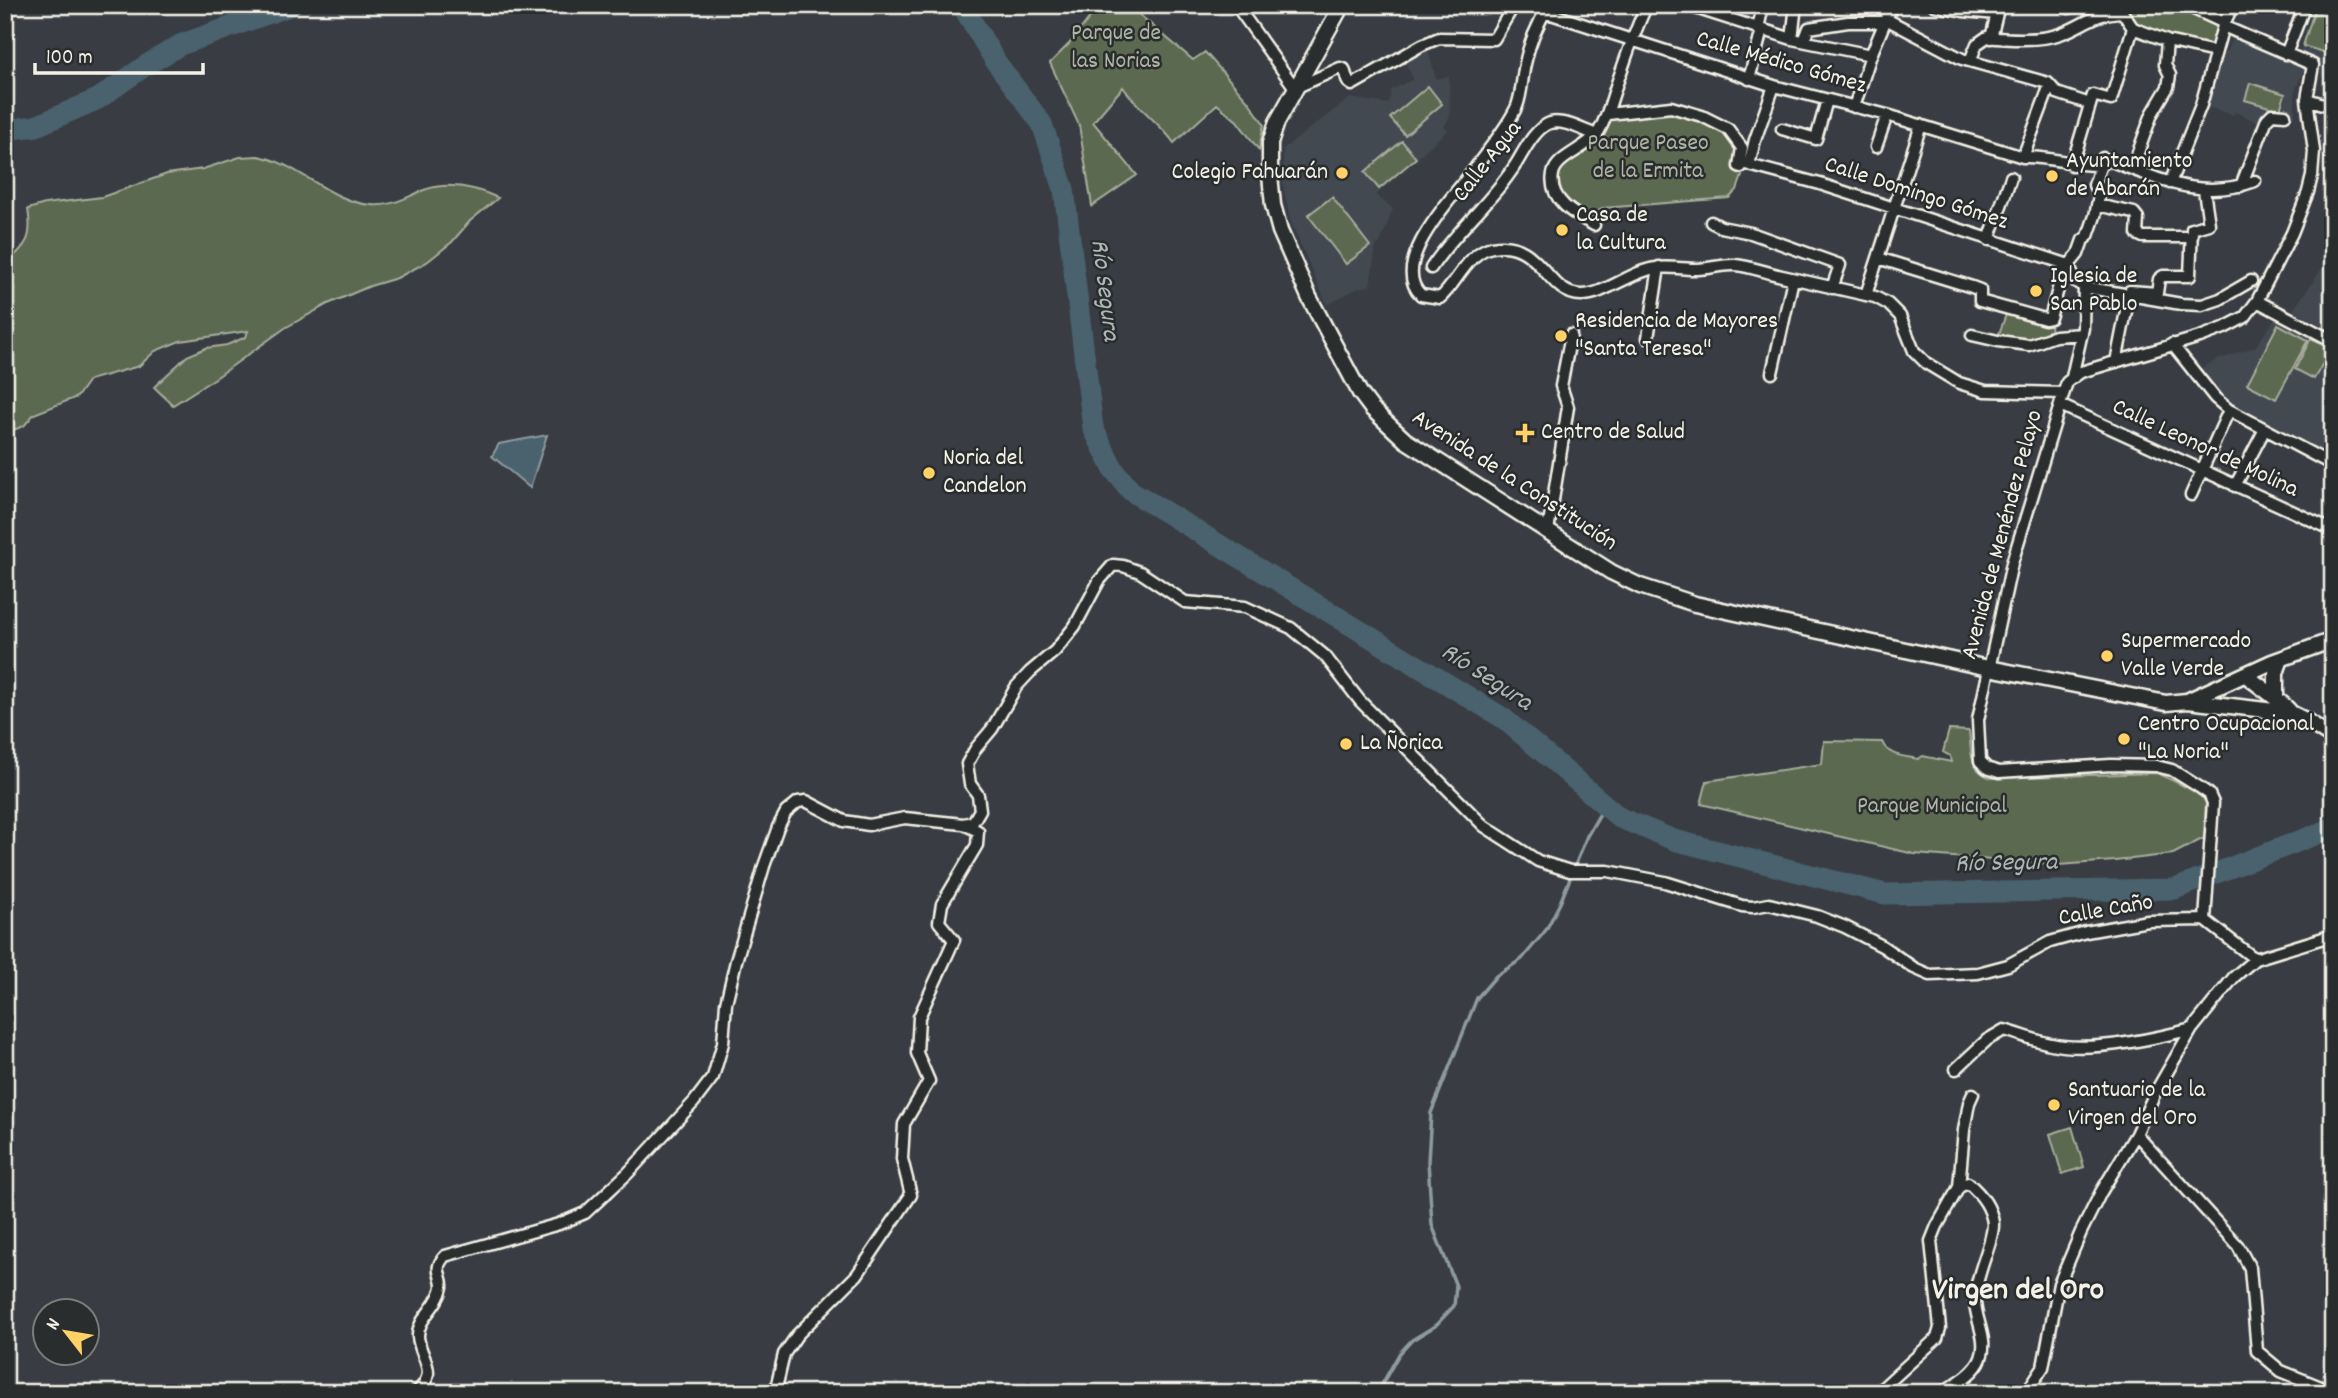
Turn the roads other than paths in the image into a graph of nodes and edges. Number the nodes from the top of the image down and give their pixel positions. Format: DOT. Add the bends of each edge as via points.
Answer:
graph roads {
  1 [pos="1236,5"];
  2 [pos="1342,5"];
  3 [pos="1514,5"];
  4 [pos="1647,5"];
  5 [pos="1763,5"];
  6 [pos="1796,5"];
  7 [pos="1892,5"];
  8 [pos="1934,5"];
  9 [pos="2056,5"];
  10 [pos="2084,5"];
  11 [pos="2185,5"];
  12 [pos="2233,5"];
  13 [pos="2305,5"];
  14 [pos="1690,6"];
  15 [pos="1547,9"];
  16 [pos="2123,9"];
  17 [pos="1998,10"];
  18 [pos="1885,21"];
  19 [pos="2223,25"];
  20 [pos="2133,28"];
  21 [pos="1760,30"];
  22 [pos="1991,38"];
  23 [pos="1792,39"];
  24 [pos="1633,40"];
  25 [pos="1804,41"];
  26 [pos="2167,41"];
  27 [pos="2215,52"];
  28 [pos="2286,54"];
  29 [pos="1871,55"];
  30 [pos="1970,61"];
  31 [pos="1749,79"];
  32 [pos="2050,85"];
  33 [pos="1774,86"];
  34 [pos="1295,88"];
  35 [pos="2307,99"];
  36 [pos="1827,100"];
  37 [pos="2090,103"];
  38 [pos="1854,107"];
  39 [pos="2333,107"];
  40 [pos="1608,114"];
  41 [pos="1887,115"];
  42 [pos="2285,115"];
  43 [pos="1921,125"];
  44 [pos="1782,129"];
  45 [pos="1597,135"];
  46 [pos="1876,147"];
  47 [pos="2023,157"];
  48 [pos="2101,162"];
  49 [pos="2072,164"];
  50 [pos="1745,166"];
  51 [pos="2132,169"];
  52 [pos="2011,177"];
  53 [pos="2255,181"];
  54 [pos="2170,183"];
  55 [pos="2241,186"];
  56 [pos="2204,190"];
  57 [pos="2097,205"];
  58 [pos="1893,209"];
  59 [pos="1711,222"];
  60 [pos="1594,225"];
  61 [pos="2192,237"];
  62 [pos="1990,240"];
  63 [pos="1878,258"];
  64 [pos="2067,264"];
  65 [pos="1659,267"];
  66 [pos="1431,268"];
  67 [pos="1793,279"];
  68 [pos="2252,281"];
  69 [pos="2084,287"];
  70 [pos="1832,288"];
  71 [pos="1866,295"];
  72 [pos="2127,295"];
  73 [pos="2257,301"];
  74 [pos="2082,334"];
  75 [pos="1571,335"];
  76 [pos="1972,335"];
  77 [pos="1648,338"];
  78 [pos="2333,341"];
  79 [pos="2172,344"];
  80 [pos="2116,362"];
  81 [pos="1772,373"];
  82 [pos="2072,377"];
  83 [pos="2063,393"];
  84 [pos="2060,405"];
  85 [pos="2229,410"];
  86 [pos="2265,429"];
  87 [pos="2333,465"];
  88 [pos="2202,471"];
  89 [pos="2235,486"];
  90 [pos="2191,495"];
  91 [pos="2333,530"];
  92 [pos="1548,531"];
  93 [pos="2333,640"];
  94 [pos="2281,659"];
  95 [pos="1988,668"];
  96 [pos="2246,675"];
  97 [pos="2187,701"];
  98 [pos="2272,704"];
  99 [pos="2333,738"];
  100 [pos="963,824"];
  101 [pos="2206,920"];
  102 [pos="2333,935"];
  103 [pos="2255,958"];
  104 [pos="2192,1029"];
  105 [pos="1956,1069"];
  106 [pos="1973,1094"];
  107 [pos="2136,1134"];
  108 [pos="1959,1187"];
  109 [pos="2333,1392"];
  110 [pos="416,1393"];
  111 [pos="775,1393"];
  112 [pos="1877,1393"];
  113 [pos="1941,1393"];
  114 [pos="2026,1393"];
  1 -- 34 [label="street"];
  2 -- 34 [label="street, Avenida de la Constitución"];
  3 -- 34 [label="street" via="1494,38 1439,38 1357,84 1348,82 1340,68"];
  4 -- 24 [label="street"];
  5 -- 21 [label="street"];
  6 -- 23 [label="street"];
  7 -- 18 [label="street"];
  8 -- 17 [label="street" via="1963,11"];
  9 -- 10 [label="street"];
  11 -- 19 [label="street"];
  12 -- 19 [label="street"];
  13 -- 28 [label="street"];
  14 -- 21 [label="street"];
  15 -- 24 [label="street, Calle Médico Gómez"];
  15 -- 65 [label="street" via="1530,43 1517,104 1423,237 1411,272 1415,290 1427,298 1440,298 1476,256 1502,246 1521,249 1557,284 1583,296"];
  16 -- 20 [label="street"];
  16 -- 22 [label="street" via="2091,18 2056,36"];
  17 -- 22 [label="street"];
  18 -- 25 [label="street" via="1809,28"];
  18 -- 29 [label="street"];
  18 -- 30 [label="street"];
  19 -- 27 [label="street"];
  19 -- 28 [label="street"];
  20 -- 26 [label="street"];
  20 -- 37 [label="street" via="2111,100 2093,95"];
  21 -- 23 [label="street"];
  21 -- 31 [label="street"];
  22 -- 30 [label="street" via="1977,44"];
  23 -- 25 [label="street"];
  24 -- 31 [label="street, Calle Médico Gómez"];
  24 -- 40 [label="street"];
  25 -- 29 [label="street"];
  26 -- 27 [label="street"];
  26 -- 51 [label="street" via="2168,87 2152,114"];
  27 -- 54 [label="street" via="2202,105"];
  28 -- 35 [label="street" via="2313,65"];
  29 -- 38 [label="street"];
  30 -- 32 [label="street"];
  31 -- 33 [label="street, Calle Médico Gómez"];
  32 -- 37 [label="street" via="2057,93"];
  32 -- 47 [label="street"];
  33 -- 36 [label="street, Calle Médico Gómez"];
  33 -- 50 [label="street"];
  34 -- 92 [label="street, Avenida de la Constitución" via="1270,143 1273,205 1292,260 1350,378 1372,409 1405,440"];
  35 -- 39 [label="street"];
  35 -- 73 [label="street" via="2314,151 2308,192"];
  36 -- 38 [label="street, Calle Médico Gómez"];
  36 -- 44 [label="street" via="1815,139"];
  37 -- 49 [label="street"];
  38 -- 41 [label="street, Calle Médico Gómez"];
  40 -- 45 [label="street"];
  40 -- 50 [label="street" via="1671,107 1702,116 1728,129 1742,148 1739,166"];
  41 -- 43 [label="street, Calle Médico Gómez"];
  41 -- 46 [label="street"];
  42 -- 55 [label="street" via="2272,114 2267,119"];
  43 -- 47 [label="street, Calle Médico Gómez"];
  43 -- 58 [label="street"];
  45 -- 60 [label="street" via="1564,158 1552,175 1553,191 1563,204"];
  45 -- 66 [label="street, Calle Agua" via="1563,123 1542,127 1508,177"];
  47 -- 49 [label="street, Calle Médico Gómez"];
  48 -- 49 [label="street, Calle Médico Gómez"];
  48 -- 51 [label="street, Calle Médico Gómez"];
  48 -- 57 [label="street" via="2094,185"];
  50 -- 58 [label="street, Calle Domingo Gómez" via="1820,184"];
  51 -- 54 [label="street, Calle Médico Gómez"];
  52 -- 62 [label="street"];
  53 -- 55 [label="street, Calle Médico Gómez"];
  54 -- 56 [label="street, Calle Médico Gómez"];
  55 -- 56 [label="street, Calle Médico Gómez"];
  56 -- 61 [label="street" via="2208,224 2192,229"];
  57 -- 61 [label="street" via="2134,213 2137,234 2143,237"];
  57 -- 64 [label="street" via="2088,236"];
  58 -- 62 [label="street, Calle Domingo Gómez"];
  58 -- 63 [label="street"];
  59 -- 70 [label="street" via="1840,265"];
  61 -- 72 [label="street" via="2190,276 2163,276 2157,293 2130,291"];
  62 -- 64 [label="street, Calle Domingo Gómez"];
  63 -- 64 [label="street" via="1980,290 1980,301 2045,319 2050,318"];
  63 -- 71 [label="street"];
  64 -- 69 [label="street"];
  65 -- 67 [label="street, Avenida de Menéndez Pelayo" via="1703,270 1734,265"];
  65 -- 77 [label="street"];
  67 -- 70 [label="street, Avenida de Menéndez Pelayo"];
  67 -- 81 [label="street"];
  68 -- 72 [label="street" via="2203,305"];
  69 -- 72 [label="street"];
  69 -- 74 [label="street"];
  70 -- 71 [label="street, Avenida de Menéndez Pelayo"];
  71 -- 83 [label="street, Avenida de Menéndez Pelayo" via="1888,304 1900,316 1914,351 1959,383 1984,391"];
  72 -- 80 [label="street"];
  73 -- 78 [label="street"];
  73 -- 79 [label="street" via="2245,317 2224,328"];
  74 -- 76 [label="street" via="2055,336 2029,345"];
  74 -- 82 [label="street"];
  75 -- 92 [label="street" via="1561,386 1568,407"];
  79 -- 80 [label="street"];
  79 -- 85 [label="street"];
  80 -- 82 [label="street"];
  82 -- 83 [label="street"];
  83 -- 84 [label="street, Avenida de Menéndez Pelayo"];
  84 -- 88 [label="street, Calle Leonor de Molina"];
  84 -- 95 [label="street, Avenida de Menéndez Pelayo" via="2012,563"];
  85 -- 86 [label="street"];
  85 -- 88 [label="street"];
  86 -- 87 [label="street"];
  86 -- 89 [label="street"];
  88 -- 89 [label="street, Calle Leonor de Molina"];
  88 -- 90 [label="street"];
  89 -- 91 [label="street, Calle Leonor de Molina"];
  92 -- 95 [label="street, Avenida de la Constitución" via="1611,572 1673,598"];
  93 -- 94 [label="street"];
  94 -- 96 [label="street"];
  94 -- 98 [label="street"];
  95 -- 97 [label="street, Avenida de la Constitución" via="2155,702"];
  95 -- 101 [label="street, Avenida de Menéndez Pelayo" via="1978,720 1980,761 1987,768 1999,772 2156,766 2209,794 2213,803"];
  96 -- 97 [label="street"];
  96 -- 98 [label="street" via="2267,693"];
  97 -- 98 [label="street, Avenida de la Constitución"];
  98 -- 99 [label="street"];
  100 -- 101 [label="street, Calle Caño" via="974,822 980,810 967,764 976,748 1016,687 1075,626 1113,565 1140,572 1185,601 1245,607 1291,628 1325,656 1360,701 1484,826 1538,861 1570,871 1608,871 1665,882 1742,906 1769,904 1817,916 1930,975 1978,973 2008,965 2050,942 2086,932 2148,921"];
  100 -- 110 [label="street" via="905,818 869,825 844,821 806,802 786,812 764,866 736,961 713,1077 647,1153 585,1213 445,1256 439,1265 442,1287 418,1336 429,1368"];
  100 -- 111 [label="street" via="978,831 977,845 942,904 939,922 954,940 919,1017 917,1054 929,1081 904,1124 902,1159 911,1195 857,1275 797,1335 784,1354"];
  101 -- 103 [label="street"];
  102 -- 103 [label="street"];
  103 -- 104 [label="street"];
  104 -- 105 [label="street" via="2142,1042 2067,1047 2004,1030"];
  104 -- 107 [label="street"];
  106 -- 108 [label="street" via="1964,1130"];
  107 -- 109 [label="street" via="2238,1246 2250,1268 2257,1351 2281,1371"];
  107 -- 114 [label="street" via="2101,1192 2063,1273 2043,1367"];
  108 -- 112 [label="street" via="1931,1241 1941,1328 1937,1338"];
  108 -- 113 [label="street" via="1968,1183 1979,1192 1993,1226 1975,1295 1984,1348 1968,1375"];
}
